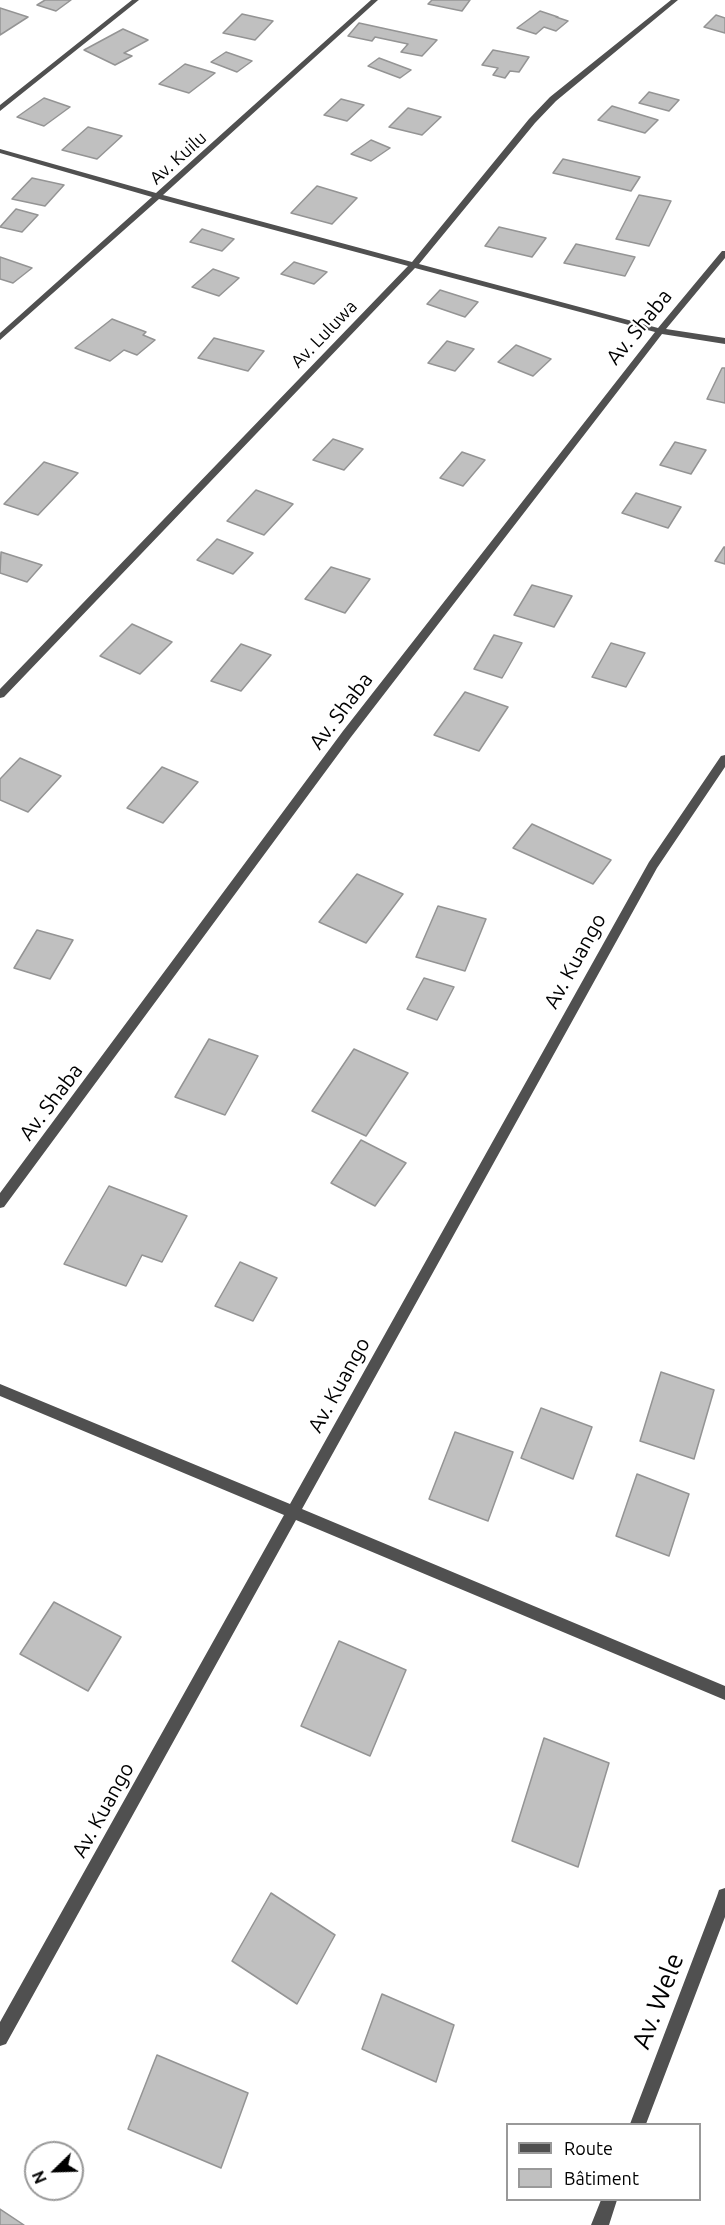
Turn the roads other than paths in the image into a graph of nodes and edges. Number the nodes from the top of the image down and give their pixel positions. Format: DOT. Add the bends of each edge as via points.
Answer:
graph roads {
  1 [pos="136,0"];
  2 [pos="375,0"];
  3 [pos="675,0"];
  4 [pos="0,109"];
  5 [pos="0,150"];
  6 [pos="158,196"];
  7 [pos="725,253"];
  8 [pos="414,264"];
  9 [pos="660,331"];
  10 [pos="0,337"];
  11 [pos="725,341"];
  12 [pos="0,695"];
  13 [pos="725,759"];
  14 [pos="0,1203"];
  15 [pos="0,1390"];
  16 [pos="293,1511"];
  17 [pos="725,1693"];
  18 [pos="725,1896"];
  19 [pos="0,2038"];
  20 [pos="638,2123"];
  21 [pos="608,2201"];
  22 [pos="600,2225"];
  1 -- 4 [label="street"];
  2 -- 6 [label="street, Av. Kuilu"];
  3 -- 8 [label="street, Av. Luluwa" via="553,99"];
  5 -- 6 [label="street"];
  6 -- 8 [label="street"];
  6 -- 10 [label="street, Av. Kuilu"];
  7 -- 9 [label="street, Av. Shaba"];
  8 -- 9 [label="street"];
  8 -- 12 [label="street, Av. Luluwa"];
  9 -- 11 [label="street"];
  9 -- 14 [label="street, Av. Shaba" via="347,734"];
  13 -- 16 [label="street, Av. Kuango" via="652,865"];
  15 -- 16 [label="street"];
  16 -- 17 [label="street"];
  16 -- 19 [label="street, Av. Kuango"];
  18 -- 20 [label="street, Av. Wele"];
  21 -- 22 [label="street"];
}
